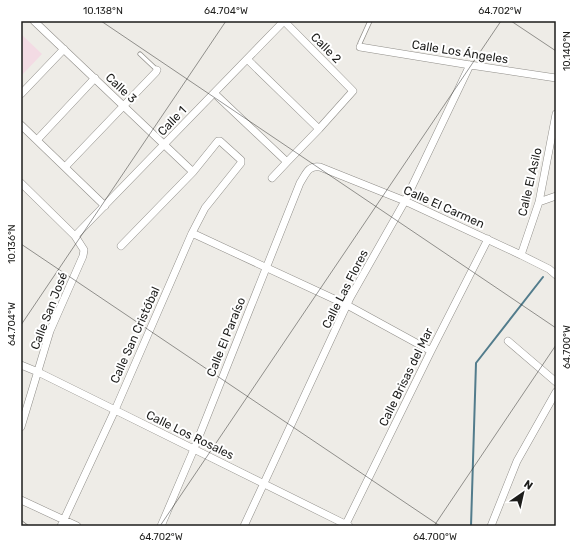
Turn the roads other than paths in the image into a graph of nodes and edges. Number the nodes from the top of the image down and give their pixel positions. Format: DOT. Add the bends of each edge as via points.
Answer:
graph roads {
  1 [pos="34,21"];
  2 [pos="284,21"];
  3 [pos="370,21"];
  4 [pos="360,47"];
  5 [pos="64,49"];
  6 [pos="140,54"];
  7 [pos="247,59"];
  8 [pos="470,65"];
  9 [pos="157,70"];
  10 [pos="95,78"];
  11 [pos="556,78"];
  12 [pos="214,93"];
  13 [pos="21,94"];
  14 [pos="124,106"];
  15 [pos="556,114"];
  16 [pos="21,125"];
  17 [pos="319,129"];
  18 [pos="37,140"];
  19 [pos="164,144"];
  20 [pos="287,162"];
  21 [pos="65,167"];
  22 [pos="320,167"];
  23 [pos="193,172"];
  24 [pos="272,178"];
  25 [pos="21,183"];
  26 [pos="556,196"];
  27 [pos="405,201"];
  28 [pos="539,202"];
  29 [pos="105,206"];
  30 [pos="192,232"];
  31 [pos="75,236"];
  32 [pos="488,239"];
  33 [pos="121,246"];
  34 [pos="521,254"];
  35 [pos="265,268"];
  36 [pos="556,275"];
  37 [pos="347,305"];
  38 [pos="508,341"];
  39 [pos="430,351"];
  40 [pos="21,365"];
  41 [pos="38,372"];
  42 [pos="556,382"];
  43 [pos="556,392"];
  44 [pos="115,410"];
  45 [pos="21,427"];
  46 [pos="194,449"];
  47 [pos="264,484"];
  48 [pos="21,500"];
  49 [pos="62,523"];
  50 [pos="76,526"];
  51 [pos="162,526"];
  52 [pos="244,526"];
  53 [pos="347,526"];
  54 [pos="491,526"];
  1 -- 5 [label="street, Calle 3"];
  2 -- 7 [label="street, Calle 1"];
  2 -- 17 [label="street, Calle 2" via="353,93"];
  3 -- 4 [label="lane"];
  4 -- 8 [label="street, Calle Los Ángeles"];
  5 -- 10 [label="street, Calle 3"];
  5 -- 13 [label="street"];
  6 -- 9 [label="lane"];
  7 -- 12 [label="street, Calle 1"];
  7 -- 17 [label="street"];
  8 -- 11 [label="street, Calle Los Ángeles"];
  8 -- 27 [label="street, Calle Las Flores"];
  9 -- 14 [label="street"];
  10 -- 14 [label="street, Calle 3"];
  10 -- 18 [label="street"];
  12 -- 19 [label="street, Calle 1"];
  12 -- 20 [label="street"];
  14 -- 19 [label="street, Calle 3"];
  14 -- 21 [label="street"];
  15 -- 28 [label="street, Calle El Asilo"];
  16 -- 18 [label="street"];
  17 -- 20 [label="street"];
  18 -- 21 [label="street"];
  19 -- 23 [label="street, Calle 3"];
  19 -- 29 [label="street, Calle 1"];
  20 -- 24 [label="street"];
  21 -- 29 [label="street"];
  22 -- 27 [label="street, Calle El Carmen"];
  22 -- 35 [label="street, Calle El Paraíso" via="310,168 300,183"];
  23 -- 30 [label="street, Calle San Cristóbal" via="219,140 242,160 205,208"];
  23 -- 33 [label="street"];
  25 -- 31 [label="street"];
  26 -- 28 [label="street"];
  27 -- 32 [label="street, Calle El Carmen"];
  27 -- 37 [label="street, Calle Las Flores"];
  28 -- 34 [label="street, Calle El Asilo"];
  29 -- 31 [label="street, Calle 1"];
  30 -- 35 [label="street"];
  30 -- 44 [label="street, Calle San Cristóbal"];
  31 -- 41 [label="street, Calle San José" via="84,250 83,256 50,331"];
  32 -- 34 [label="street, Calle El Carmen"];
  32 -- 39 [label="street, Calle Brisas del Mar"];
  34 -- 36 [label="street, Calle El Carmen"];
  35 -- 37 [label="street"];
  35 -- 46 [label="street, Calle El Paraíso"];
  37 -- 39 [label="street"];
  37 -- 47 [label="street, Calle Las Flores"];
  38 -- 42 [label="street"];
  39 -- 53 [label="street, Calle Brisas del Mar"];
  40 -- 41 [label="street, Calle Los Rosales"];
  41 -- 44 [label="street, Calle Los Rosales"];
  41 -- 45 [label="street, Calle San José"];
  43 -- 54 [label="street" via="517,461"];
  44 -- 46 [label="street, Calle Los Rosales"];
  44 -- 49 [label="street, Calle San Cristóbal"];
  46 -- 47 [label="street, Calle Los Rosales"];
  46 -- 51 [label="street, Calle El Paraíso"];
  47 -- 52 [label="street, Calle Las Flores"];
  47 -- 53 [label="street, Calle Los Rosales"];
  48 -- 49 [label="street"];
  49 -- 50 [label="street"];
}
